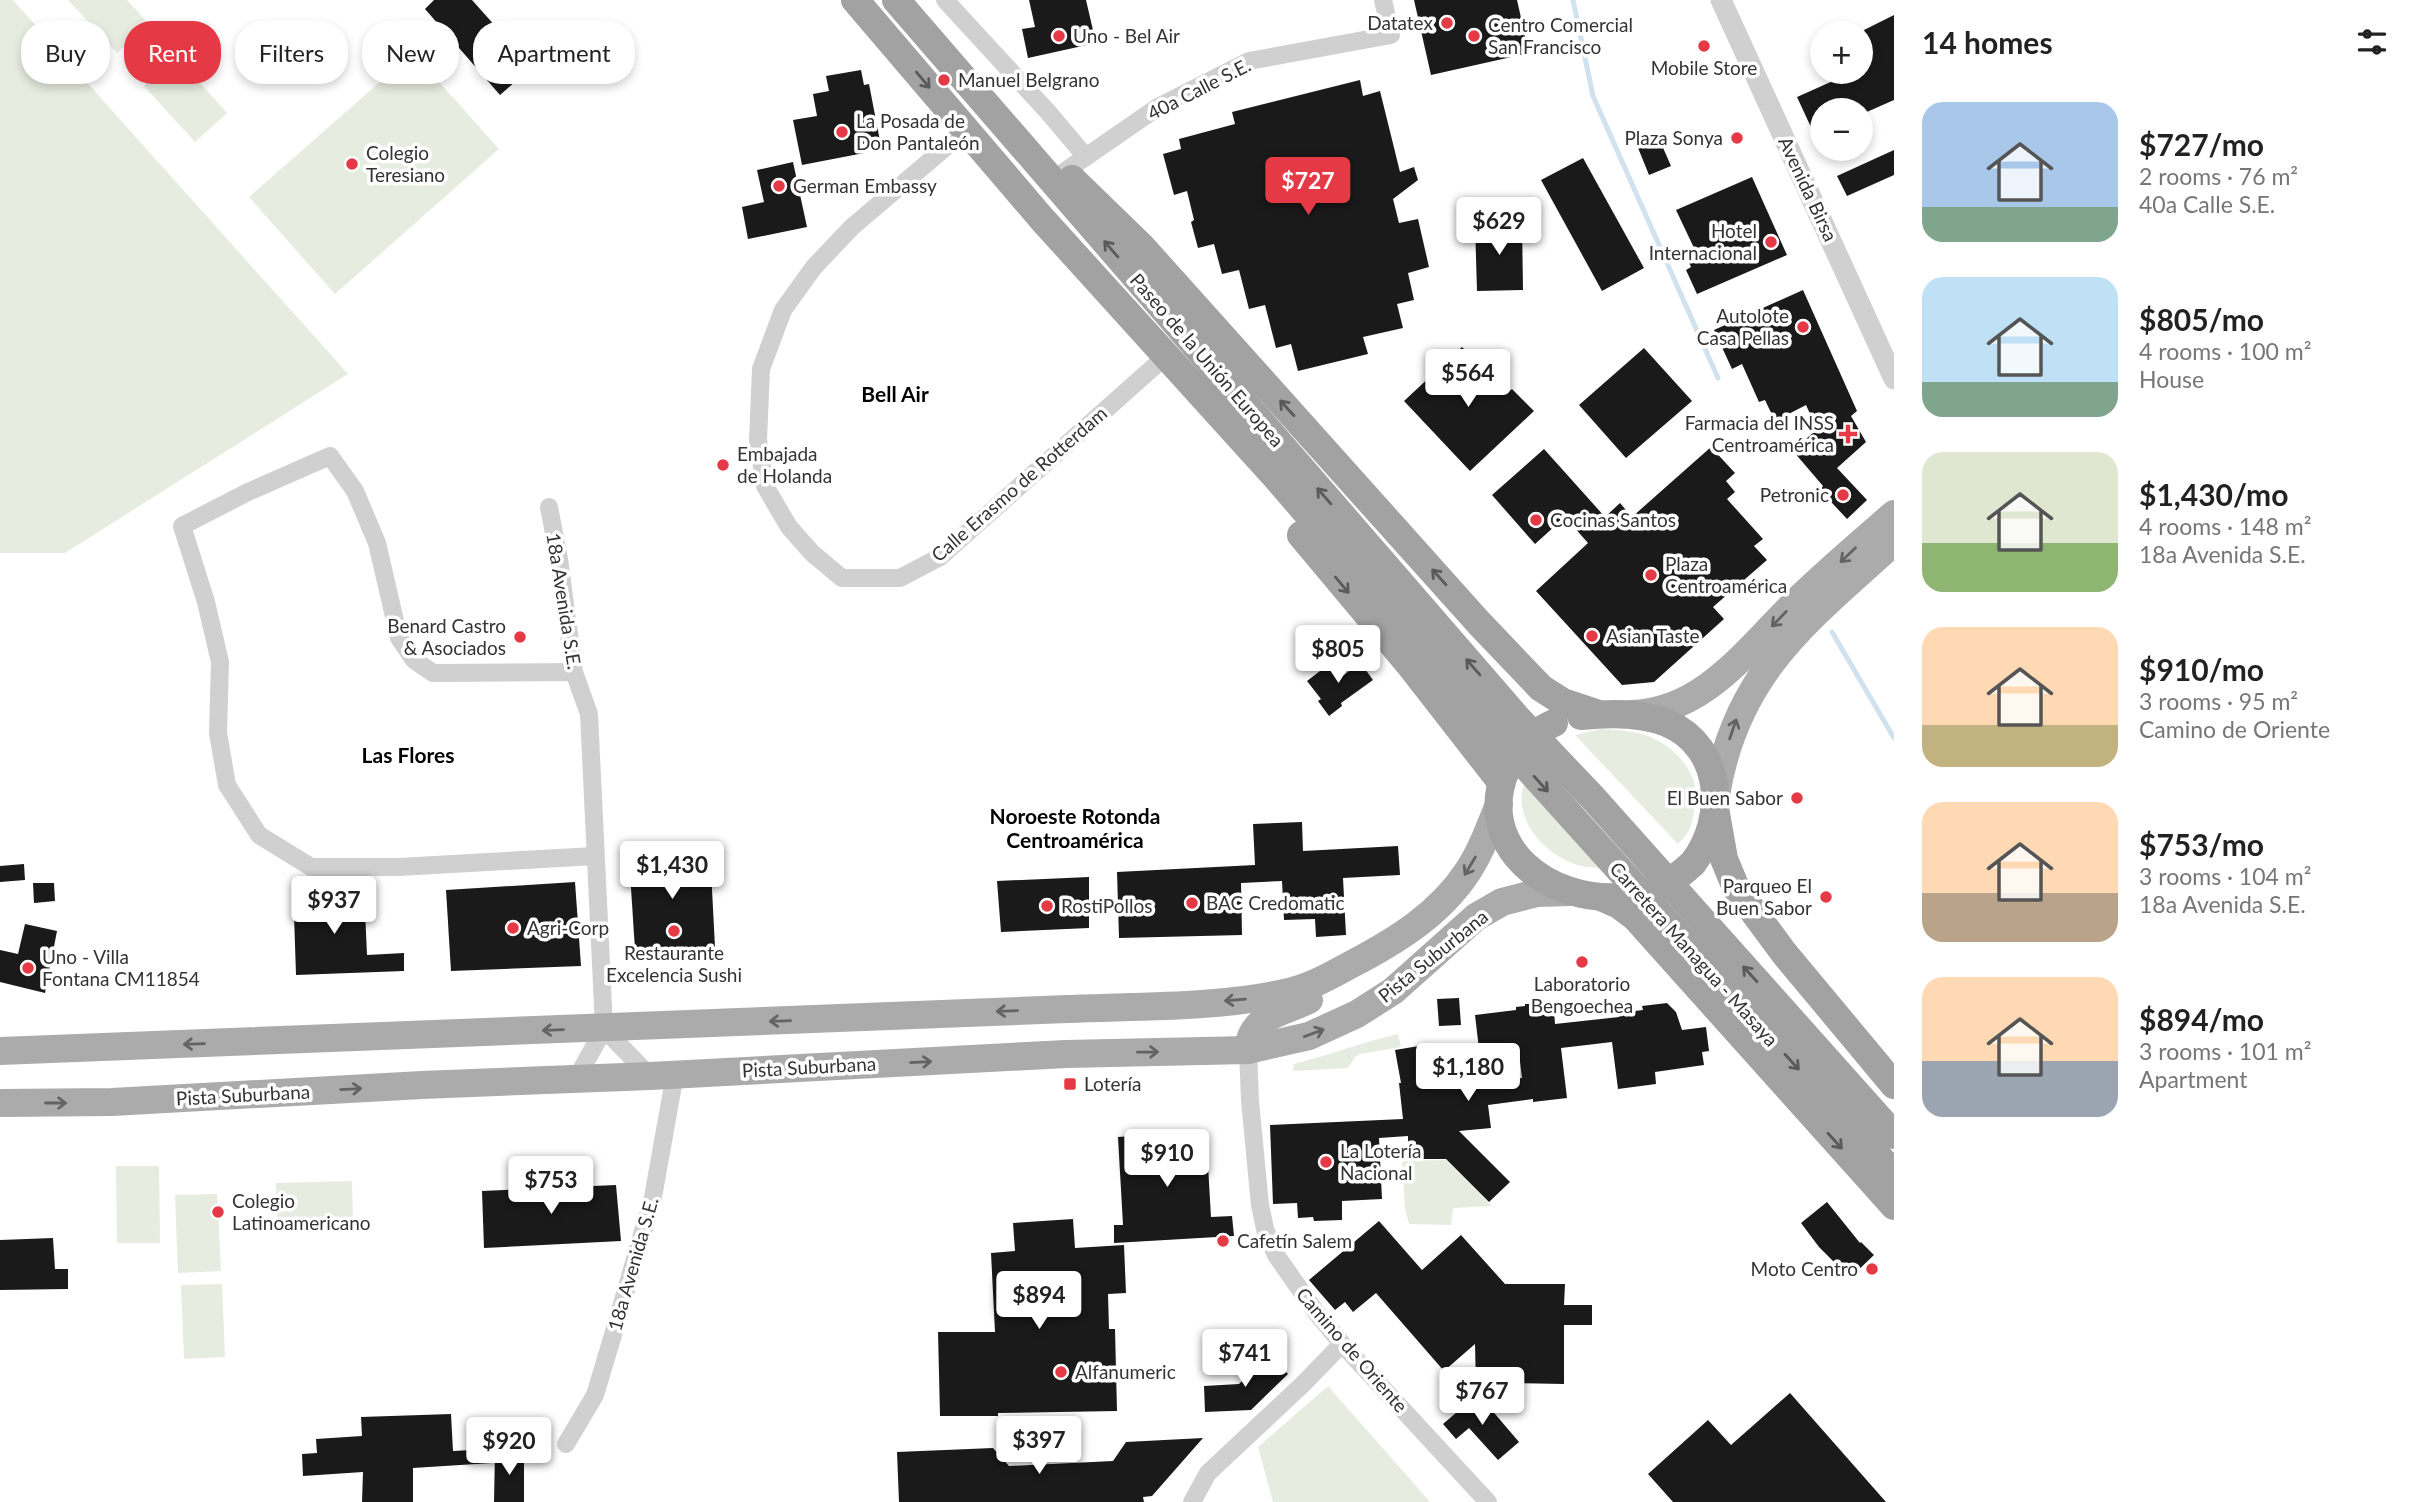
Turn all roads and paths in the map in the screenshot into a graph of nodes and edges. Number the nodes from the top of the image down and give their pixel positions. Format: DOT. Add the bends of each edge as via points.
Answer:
graph roads {
  1 [pos="855,0"];
  2 [pos="896,0"];
  3 [pos="945,0"];
  4 [pos="1383,0"];
  5 [pos="1721,0"];
  6 [pos="991,111"];
  7 [pos="966,130"];
  8 [pos="1075,164"];
  9 [pos="1042,219"];
  10 [pos="1157,364"];
  11 [pos="1894,379"];
  12 [pos="549,507"];
  13 [pos="1894,514"];
  14 [pos="1894,542"];
  15 [pos="574,672"];
  16 [pos="1610,714"];
  17 [pos="1507,726"];
  18 [pos="1502,785"];
  19 [pos="1716,802"];
  20 [pos="596,856"];
  21 [pos="1572,892"];
  22 [pos="1615,897"];
  23 [pos="1400,938"];
  24 [pos="604,1028"];
  25 [pos="1248,1050"];
  26 [pos="0,1051"];
  27 [pos="663,1075"];
  28 [pos="576,1079"];
  29 [pos="1894,1085"];
  30 [pos="0,1103"];
  31 [pos="1894,1135"];
  32 [pos="1894,1174"];
  33 [pos="1894,1206"];
  34 [pos="1342,1344"];
  35 [pos="566,1444"];
  36 [pos="1192,1502"];
  37 [pos="1488,1502"];
  1 -- 7 [label="highway, Paseo de la Unión Europea, one-way"];
  2 -- 6 [label="highway, Paseo de la Unión Europea"];
  3 -- 8 [label="street" via="1048,112"];
  4 -- 8 [label="street, 40a Calle S.E." via="1391,36 1249,61 1158,107"];
  5 -- 11 [label="street, Avenida Birsa"];
  6 -- 8 [label="highway"];
  17 -- 6 [label="highway, Paseo de la Unión Europea, one-way"];
  7 -- 9 [label="highway, Paseo de la Unión Europea"];
  7 -- 10 [label="street, Calle Erasmo de Rotterdam" via="852,227 814,267 783,310 761,369 758,440 765,486 789,527 842,578 900,578 940,557"];
  16 -- 8 [label="highway, one-way" via="1563,702 1541,688 1142,247"];
  9 -- 10 [label="highway, Paseo de la Unión Europea" via="1105,308"];
  9 -- 17 [label="highway, Paseo de la Unión Europea"];
  10 -- 18 [label="highway, Paseo de la Unión Europea, one-way" via="1409,664"];
  12 -- 15 [label="street, 18a Avenida S.E."];
  13 -- 16 [label="main road, one-way" via="1699,693 1660,711"];
  19 -- 14 [label="main road, one-way" via="1736,720 1764,671 1801,628"];
  15 -- 20 [label="street, 18a Avenida S.E." via="589,715"];
  15 -- 20 [label="street" via="433,673 414,660 399,638 377,543 355,491 330,456 182,526 219,662 218,733 227,785 259,835 311,867"];
  16 -- 18 [label="highway, bridge" via="1577,716 1540,730 1523,743"];
  16 -- 19 [label="highway" via="1655,719 1684,734 1705,758"];
  31 -- 17 [label="highway, Carretera Managua - Masaya, one-way" via="1594,799"];
  17 -- 32 [label="highway, Carretera Managua - Masaya, one-way"];
  18 -- 21 [label="highway" via="1502,828 1513,853 1539,876"];
  18 -- 23 [label="main road, Pista Suburbana, one-way" via="1476,857 1460,882"];
  19 -- 22 [label="highway, bridge" via="1710,833 1693,863 1657,890"];
  19 -- 29 [label="highway" via="1724,859 1736,888"];
  20 -- 24 [label="street, 18a Avenida S.E."];
  21 -- 22 [label="highway"];
  25 -- 21 [label="main road, Pista Suburbana, one-way" via="1309,1035 1357,1014 1393,991 1476,917 1502,902 1537,893"];
  22 -- 33 [label="highway, one-way"];
  23 -- 24 [label="main road, Pista Suburbana, one-way" via="1309,987 1251,999"];
  23 -- 25 [label="main road" via="1342,984 1264,1020 1252,1030"];
  24 -- 26 [label="main road, Pista Suburbana, one-way"];
  24 -- 27 [label="street"];
  24 -- 28 [label="street"];
  27 -- 25 [label="main road, Pista Suburbana, one-way" via="1066,1054"];
  25 -- 34 [label="street, Camino de Oriente" via="1265,1229 1291,1279"];
  27 -- 28 [label="main road, Pista Suburbana"];
  27 -- 35 [label="street, 18a Avenida S.E." via="653,1197 595,1395"];
  30 -- 28 [label="main road, Pista Suburbana, one-way" via="112,1102"];
  34 -- 36 [label="street" via="1208,1473"];
  34 -- 37 [label="street, Camino de Oriente"];
}
